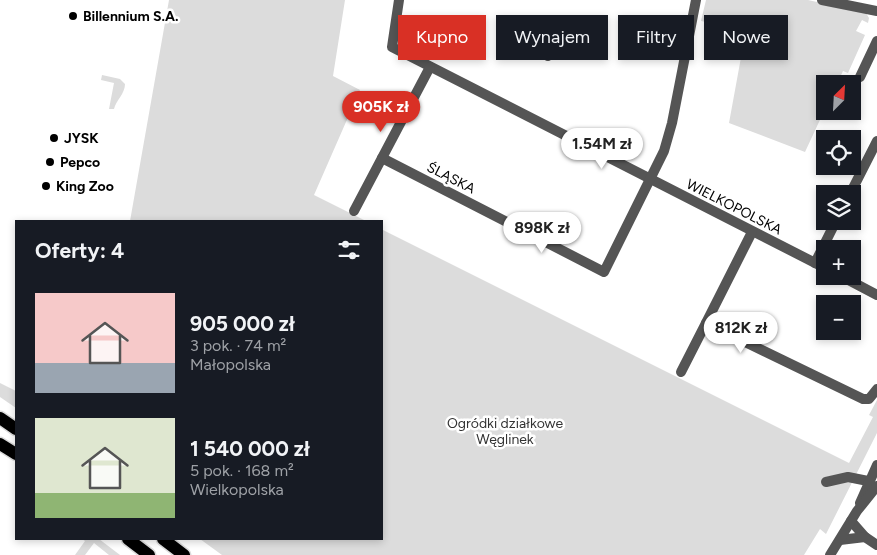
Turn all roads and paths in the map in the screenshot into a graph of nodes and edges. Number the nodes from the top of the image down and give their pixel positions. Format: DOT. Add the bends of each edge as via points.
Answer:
graph roads {
  1 [pos="399,0"];
  2 [pos="696,0"];
  3 [pos="822,0"];
  4 [pos="877,11"];
  5 [pos="877,41"];
  6 [pos="430,66"];
  7 [pos="861,75"];
  8 [pos="877,141"];
  9 [pos="382,158"];
  10 [pos="649,180"];
  11 [pos="855,185"];
  12 [pos="354,211"];
  13 [pos="832,230"];
  14 [pos="752,232"];
  15 [pos="815,263"];
  16 [pos="858,285"];
  17 [pos="877,295"];
  18 [pos="706,323"];
  19 [pos="681,372"];
  20 [pos="877,389"];
  21 [pos="0,418"];
  22 [pos="15,428"];
  23 [pos="0,444"];
  24 [pos="15,453"];
  25 [pos="877,465"];
  26 [pos="826,482"];
  27 [pos="873,483"];
  28 [pos="851,521"];
  29 [pos="865,537"];
  30 [pos="129,540"];
  31 [pos="164,540"];
  32 [pos="840,540"];
  33 [pos="877,545"];
  34 [pos="149,555"];
  35 [pos="184,555"];
  36 [pos="830,555"];
  1 -- 6 [label="street, WIELKOPOLSKA" via="392,47"];
  2 -- 10 [label="street" via="668,137"];
  3 -- 4 [label="street"];
  5 -- 7 [label="street"];
  6 -- 9 [label="street"];
  6 -- 10 [label="street, WIELKOPOLSKA"];
  8 -- 11 [label="street"];
  9 -- 10 [label="street, ŚLĄSKA" via="604,272"];
  9 -- 12 [label="street"];
  10 -- 14 [label="street, WIELKOPOLSKA"];
  13 -- 15 [label="street"];
  14 -- 15 [label="street, WIELKOPOLSKA"];
  14 -- 18 [label="street"];
  16 -- 17 [label="street"];
  18 -- 19 [label="street"];
  18 -- 20 [label="street" via="863,399 869,398"];
  21 -- 22 [label="main road"];
  23 -- 24 [label="main road"];
  25 -- 27 [label="street"];
  26 -- 27 [label="street" via="848,477"];
  27 -- 28 [label="street"];
  28 -- 29 [label="street"];
  28 -- 32 [label="street"];
  29 -- 32 [label="street"];
  29 -- 33 [label="street"];
  30 -- 34 [label="main road"];
  31 -- 35 [label="main road"];
  32 -- 36 [label="street"];
}
